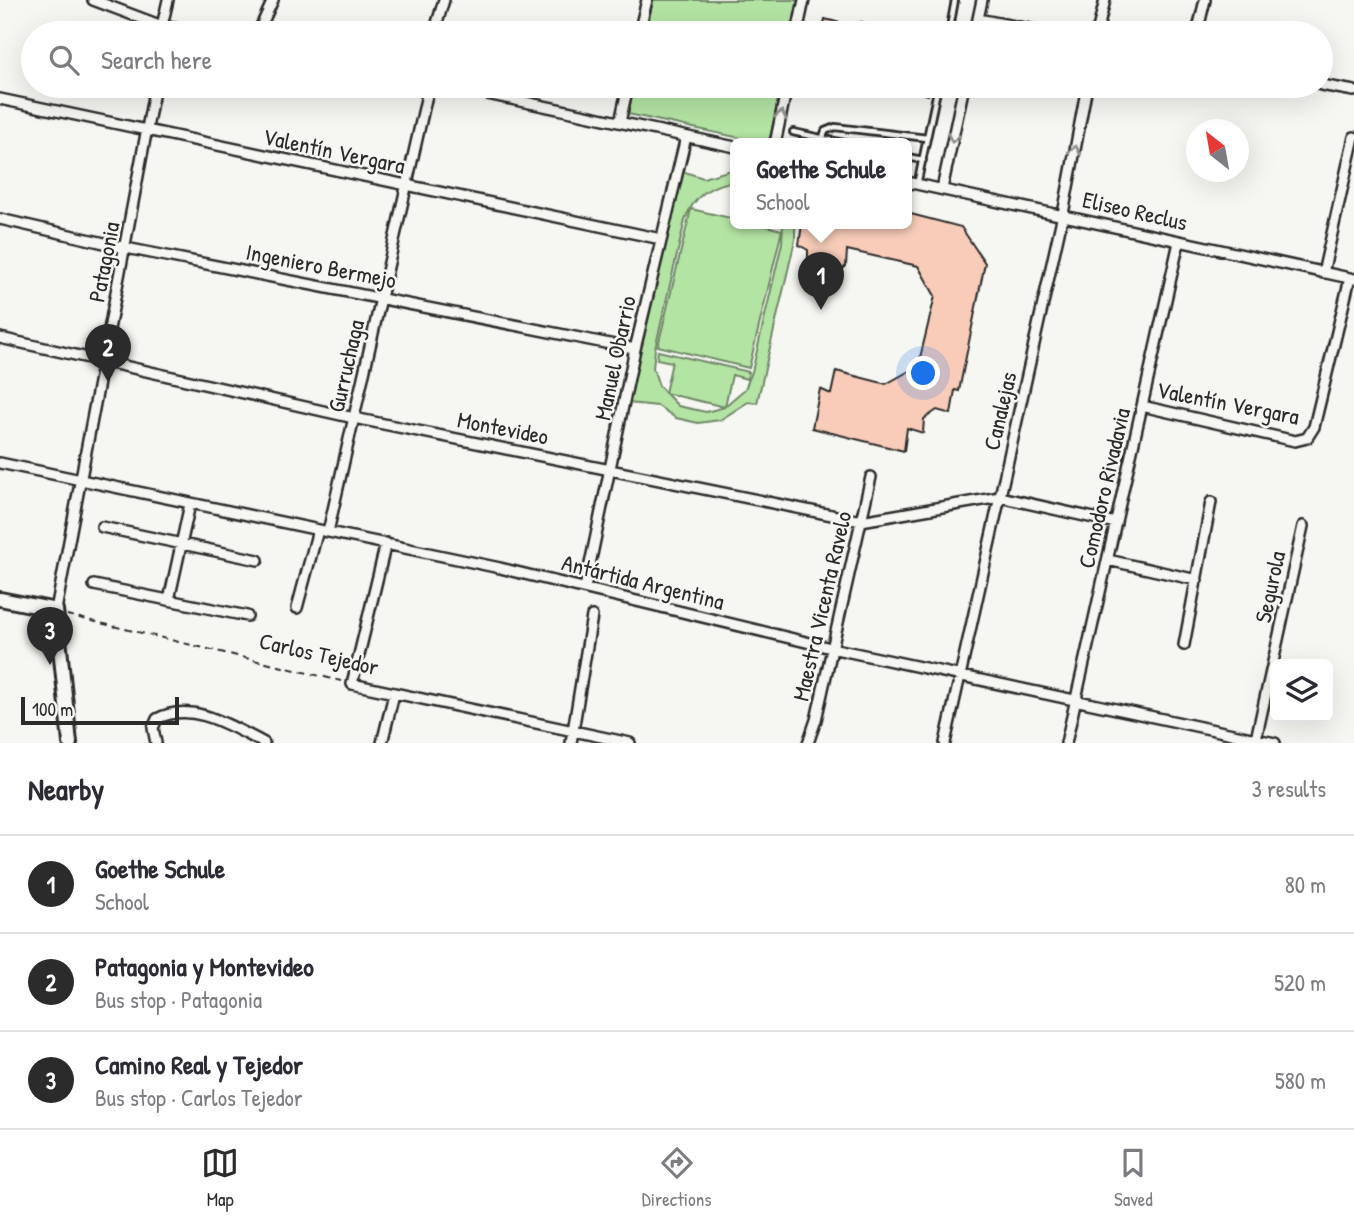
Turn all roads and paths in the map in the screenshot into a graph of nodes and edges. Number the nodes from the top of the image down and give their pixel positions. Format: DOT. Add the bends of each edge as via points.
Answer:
graph roads {
  1 [pos="93,0"];
  2 [pos="168,0"];
  3 [pos="273,0"];
  4 [pos="444,0"];
  5 [pos="647,0"];
  6 [pos="804,0"];
  7 [pos="955,0"];
  8 [pos="982,0"];
  9 [pos="1105,0"];
  10 [pos="1205,0"];
  11 [pos="978,19"];
  12 [pos="145,21"];
  13 [pos="166,21"];
  14 [pos="263,21"];
  15 [pos="438,21"];
  16 [pos="642,21"];
  17 [pos="800,21"];
  18 [pos="951,21"];
  19 [pos="988,21"];
  20 [pos="1100,21"];
  21 [pos="1200,21"];
  22 [pos="1333,87"];
  23 [pos="1354,91"];
  24 [pos="153,98"];
  25 [pos="426,98"];
  26 [pos="507,98"];
  27 [pos="625,98"];
  28 [pos="785,98"];
  29 [pos="936,98"];
  30 [pos="961,98"];
  31 [pos="1085,98"];
  32 [pos="0,99"];
  33 [pos="620,122"];
  34 [pos="146,132"];
  35 [pos="793,132"];
  36 [pos="686,137"];
  37 [pos="1354,137"];
  38 [pos="776,138"];
  39 [pos="812,138"];
  40 [pos="822,138"];
  41 [pos="928,138"];
  42 [pos="730,146"];
  43 [pos="912,158"];
  44 [pos="923,160"];
  45 [pos="912,183"];
  46 [pos="917,184"];
  47 [pos="406,186"];
  48 [pos="942,189"];
  49 [pos="1063,214"];
  50 [pos="0,219"];
  51 [pos="661,239"];
  52 [pos="1179,242"];
  53 [pos="126,248"];
  54 [pos="1323,273"];
  55 [pos="1352,279"];
  56 [pos="381,297"];
  57 [pos="0,338"];
  58 [pos="635,349"];
  59 [pos="105,361"];
  60 [pos="1142,406"];
  61 [pos="354,418"];
  62 [pos="0,463"];
  63 [pos="611,469"];
  64 [pos="871,477"];
  65 [pos="83,482"];
  66 [pos="1000,497"];
  67 [pos="1212,502"];
  68 [pos="190,504"];
  69 [pos="861,521"];
  70 [pos="1116,523"];
  71 [pos="1303,526"];
  72 [pos="102,527"];
  73 [pos="318,530"];
  74 [pos="328,532"];
  75 [pos="386,543"];
  76 [pos="181,544"];
  77 [pos="258,560"];
  78 [pos="1108,560"];
  79 [pos="1196,580"];
  80 [pos="94,585"];
  81 [pos="585,587"];
  82 [pos="0,599"];
  83 [pos="169,600"];
  84 [pos="297,608"];
  85 [pos="56,610"];
  86 [pos="247,616"];
  87 [pos="592,616"];
  88 [pos="1184,645"];
  89 [pos="831,648"];
  90 [pos="962,676"];
  91 [pos="352,684"];
  92 [pos="394,694"];
  93 [pos="1077,699"];
  94 [pos="573,730"];
  95 [pos="1256,739"];
  96 [pos="70,743"];
  97 [pos="156,743"];
  98 [pos="264,743"];
  99 [pos="382,743"];
  100 [pos="571,743"];
  101 [pos="630,743"];
  102 [pos="808,743"];
  103 [pos="946,743"];
  104 [pos="1066,743"];
  105 [pos="1275,743"];
  1 -- 12 [label="street"];
  2 -- 13 [label="street"];
  3 -- 14 [label="street"];
  4 -- 15 [label="street"];
  5 -- 16 [label="street"];
  6 -- 17 [label="street"];
  7 -- 18 [label="lane"];
  8 -- 11 [label="street"];
  9 -- 20 [label="street"];
  10 -- 21 [label="street"];
  11 -- 19 [label="street"];
  22 -- 23 [label="street"];
  24 -- 34 [label="street, Patagonia"];
  25 -- 47 [label="street, Gurruchaga"];
  26 -- 33 [label="street"];
  27 -- 33 [label="street"];
  38 -- 28 [label="street, one-way"];
  29 -- 41 [label="lane"];
  30 -- 48 [label="street, one-way"];
  49 -- 31 [label="street, Canalejas, one-way"];
  32 -- 34 [label="street, Valentín Vergara"];
  33 -- 36 [label="street"];
  34 -- 47 [label="street, Valentín Vergara"];
  34 -- 53 [label="street, Patagonia"];
  35 -- 39 [label="lane"];
  36 -- 42 [label="street"];
  36 -- 51 [label="street, Manuel Obarrio"];
  37 -- 54 [label="street"];
  40 -- 41 [label="lane" via="835,127"];
  41 -- 44 [label="lane"];
  43 -- 44 [label="lane"];
  44 -- 46 [label="lane"];
  45 -- 46 [label="street, Eliseo Reclus"];
  46 -- 48 [label="street, Eliseo Reclus"];
  47 -- 51 [label="street, Valentín Vergara"];
  47 -- 56 [label="street, Gurruchaga"];
  48 -- 49 [label="street, Eliseo Reclus"];
  49 -- 52 [label="street, Eliseo Reclus"];
  49 -- 66 [label="street, Canalejas"];
  50 -- 53 [label="street, Ingeniero Bermejo"];
  51 -- 58 [label="street, Manuel Obarrio"];
  52 -- 54 [label="street, Eliseo Reclus"];
  52 -- 60 [label="street, Comodoro Rivadavia"];
  53 -- 56 [label="street, Ingeniero Bermejo"];
  53 -- 59 [label="street, Patagonia"];
  54 -- 55 [label="street, Eliseo Reclus"];
  55 -- 60 [label="street, Valentín Vergara" via="1314,427 1307,438 1295,440"];
  56 -- 58 [label="street, Ingeniero Bermejo"];
  56 -- 61 [label="street, Gurruchaga"];
  57 -- 59 [label="street, Montevideo"];
  58 -- 63 [label="street, Manuel Obarrio"];
  59 -- 61 [label="street, Montevideo"];
  59 -- 65 [label="street, Patagonia"];
  60 -- 70 [label="street, Comodoro Rivadavia"];
  61 -- 63 [label="street, Montevideo"];
  61 -- 74 [label="street, Gurruchaga"];
  62 -- 65 [label="street, Antártida Argentina"];
  63 -- 69 [label="street, Montevideo"];
  63 -- 81 [label="street, Manuel Obarrio"];
  64 -- 69 [label="street, Maestra Vicenta Ravelo"];
  65 -- 68 [label="street, Antártida Argentina"];
  65 -- 85 [label="street, Patagonia"];
  66 -- 69 [label="street, Montevideo"];
  66 -- 70 [label="street"];
  66 -- 90 [label="street, Canalejas"];
  67 -- 79 [label="street"];
  68 -- 73 [label="street, Antártida Argentina"];
  68 -- 76 [label="street"];
  69 -- 89 [label="street, Maestra Vicenta Ravelo"];
  70 -- 78 [label="street, Comodoro Rivadavia"];
  71 -- 95 [label="street, Segurola"];
  72 -- 76 [label="street"];
  73 -- 74 [label="street, Antártida Argentina"];
  73 -- 84 [label="street"];
  74 -- 75 [label="street, Antártida Argentina"];
  75 -- 81 [label="street, Antártida Argentina"];
  75 -- 91 [label="street"];
  76 -- 77 [label="street"];
  76 -- 83 [label="street"];
  78 -- 79 [label="street"];
  78 -- 93 [label="street, Comodoro Rivadavia"];
  79 -- 88 [label="street"];
  80 -- 83 [label="street"];
  81 -- 89 [label="street, Antártida Argentina"];
  82 -- 85 [label="main road"];
  83 -- 86 [label="street"];
  85 -- 91 [label="path, Carlos Tejedor"];
  85 -- 96 [label="main road"];
  87 -- 94 [label="street"];
  89 -- 90 [label="street, Antártida Argentina"];
  89 -- 102 [label="street, Maestra Vicenta Ravelo"];
  90 -- 93 [label="street, Antártida Argentina"];
  90 -- 103 [label="street, Canalejas"];
  91 -- 92 [label="street, Carlos Tejedor"];
  92 -- 94 [label="street, Carlos Tejedor"];
  92 -- 99 [label="street"];
  93 -- 95 [label="street, Antártida Argentina"];
  93 -- 104 [label="street, Comodoro Rivadavia"];
  94 -- 100 [label="street"];
  94 -- 101 [label="street, Carlos Tejedor"];
  95 -- 105 [label="street, Antártida Argentina"];
  97 -- 98 [label="street" via="153,728 157,719 177,711 215,718"];
}
